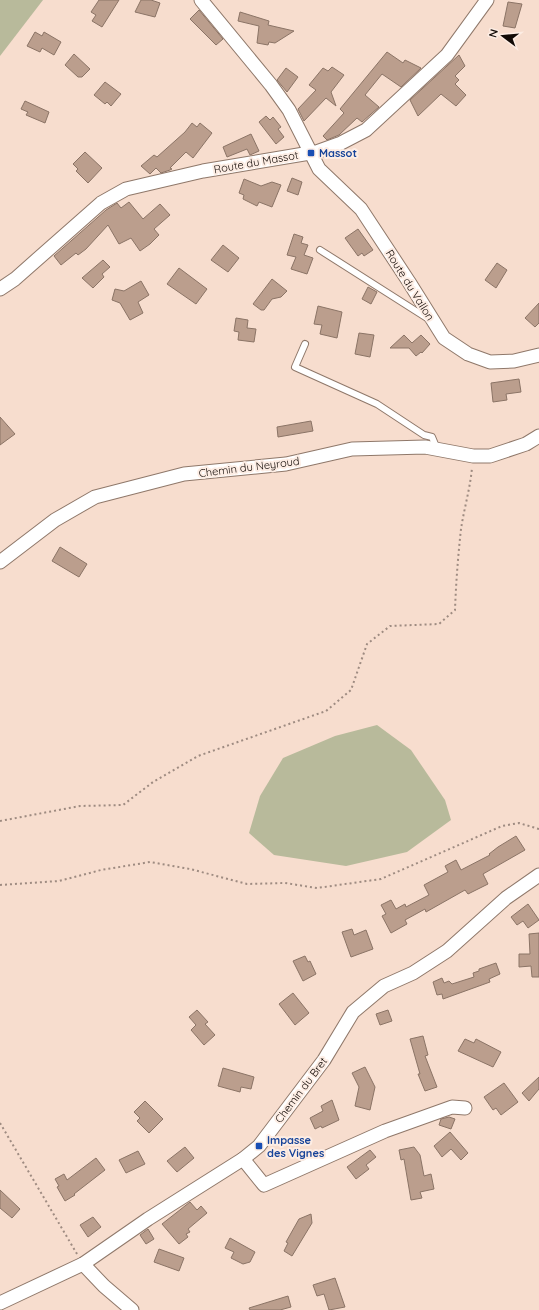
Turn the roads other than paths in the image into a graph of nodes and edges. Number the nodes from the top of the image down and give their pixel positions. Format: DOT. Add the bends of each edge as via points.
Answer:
graph roads {
  1 [pos="201,0"];
  2 [pos="487,0"];
  3 [pos="311,153"];
  4 [pos="320,250"];
  5 [pos="0,289"];
  6 [pos="433,322"];
  7 [pos="305,344"];
  8 [pos="539,355"];
  9 [pos="539,436"];
  10 [pos="438,450"];
  11 [pos="0,562"];
  12 [pos="539,875"];
  13 [pos="466,1108"];
  14 [pos="242,1159"];
  15 [pos="83,1264"];
  16 [pos="0,1303"];
  17 [pos="132,1310"];
  1 -- 3 [label="street, Route du Vallon" via="271,85"];
  2 -- 3 [label="street, Route du Massot" via="447,55 366,130 341,143"];
  3 -- 5 [label="street, Route du Massot" via="210,170 126,189 101,203 15,279"];
  3 -- 6 [label="street, Route du Vallon" via="319,169 361,209"];
  4 -- 6 [label="lane"];
  6 -- 8 [label="street, Route du Vallon" via="444,338 468,354 490,362 514,361"];
  7 -- 10 [label="lane" via="295,367 378,404 424,435 432,437"];
  9 -- 10 [label="street, Chemin du Neyroud" via="526,444 490,456"];
  10 -- 11 [label="street, Chemin du Neyroud" via="425,447 352,449 286,464 184,474 95,497 54,520"];
  12 -- 14 [label="street, Chemin du Bret" via="506,898 447,951 384,986 353,1012 324,1060 288,1110 259,1146"];
  13 -- 14 [label="street" via="452,1107 385,1131 264,1186"];
  14 -- 15 [label="street, Chemin du Bret"];
  15 -- 16 [label="street, Chemin du Bret"];
  15 -- 17 [label="street"];
}
